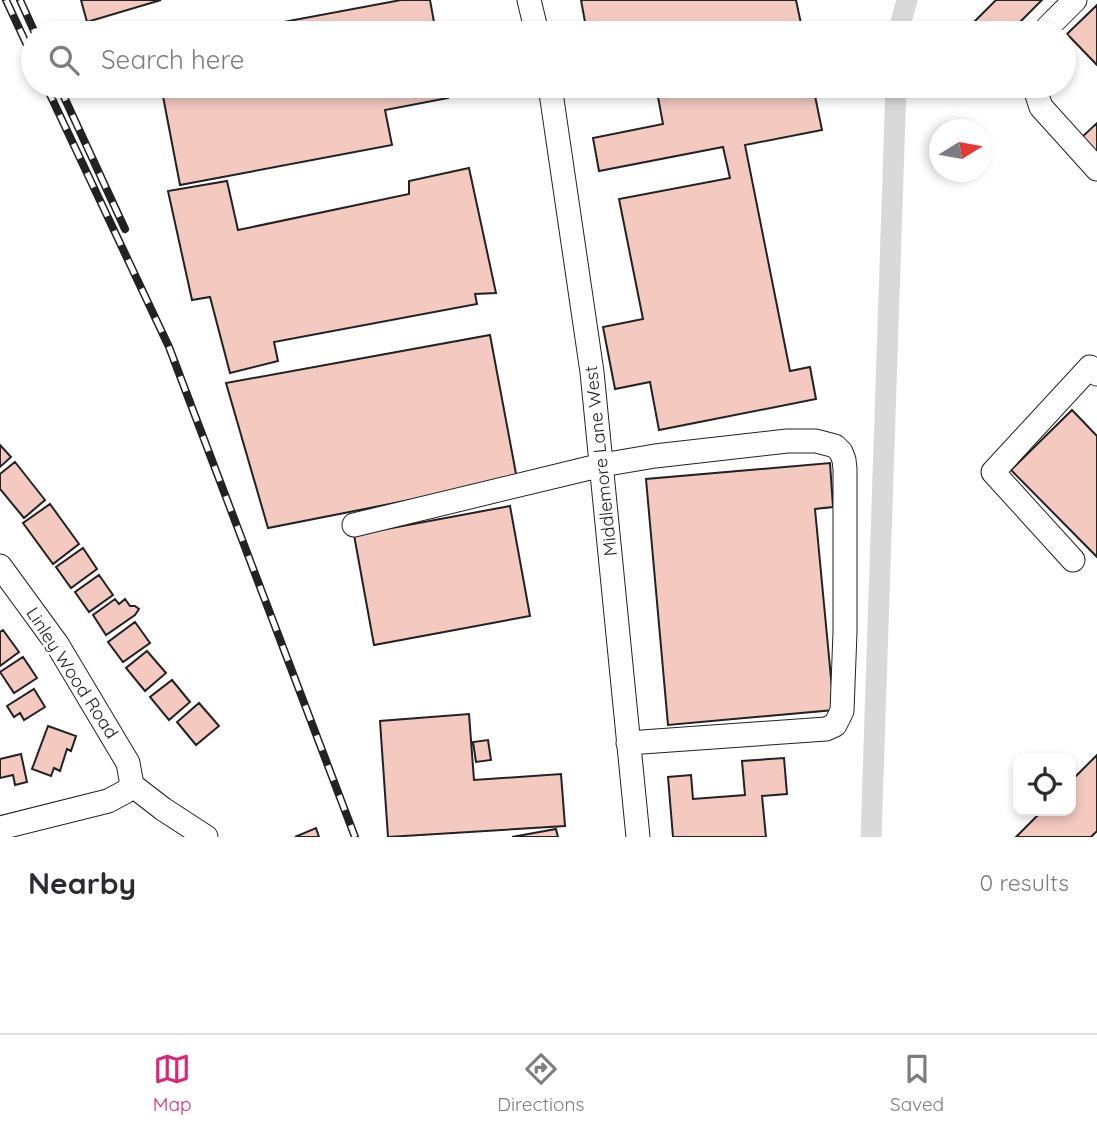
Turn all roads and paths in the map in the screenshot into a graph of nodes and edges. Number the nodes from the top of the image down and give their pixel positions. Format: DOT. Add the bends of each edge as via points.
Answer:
graph roads {
  1 [pos="529,0"];
  2 [pos="1075,0"];
  3 [pos="534,21"];
  4 [pos="1054,21"];
  5 [pos="552,98"];
  6 [pos="1038,98"];
  7 [pos="1097,169"];
  8 [pos="1097,374"];
  9 [pos="603,465"];
  10 [pos="354,525"];
  11 [pos="1073,560"];
  12 [pos="0,566"];
  13 [pos="628,743"];
  14 [pos="132,785"];
  15 [pos="11,830"];
  16 [pos="206,837"];
  17 [pos="638,837"];
  1 -- 3 [label="street"];
  2 -- 4 [label="street"];
  5 -- 9 [label="street, Middlemore Lane West"];
  6 -- 7 [label="street"];
  8 -- 11 [label="street" via="1090,367 993,472"];
  9 -- 10 [label="street"];
  9 -- 13 [label="street, Middlemore Lane West"];
  9 -- 13 [label="street" via="787,441 835,446 844,460 845,632 842,711 835,725"];
  12 -- 14 [label="street, Linley Wood Road" via="72,668 128,763"];
  13 -- 17 [label="street, Middlemore Lane West"];
  14 -- 15 [label="street" via="108,801"];
  14 -- 16 [label="street"];
}
